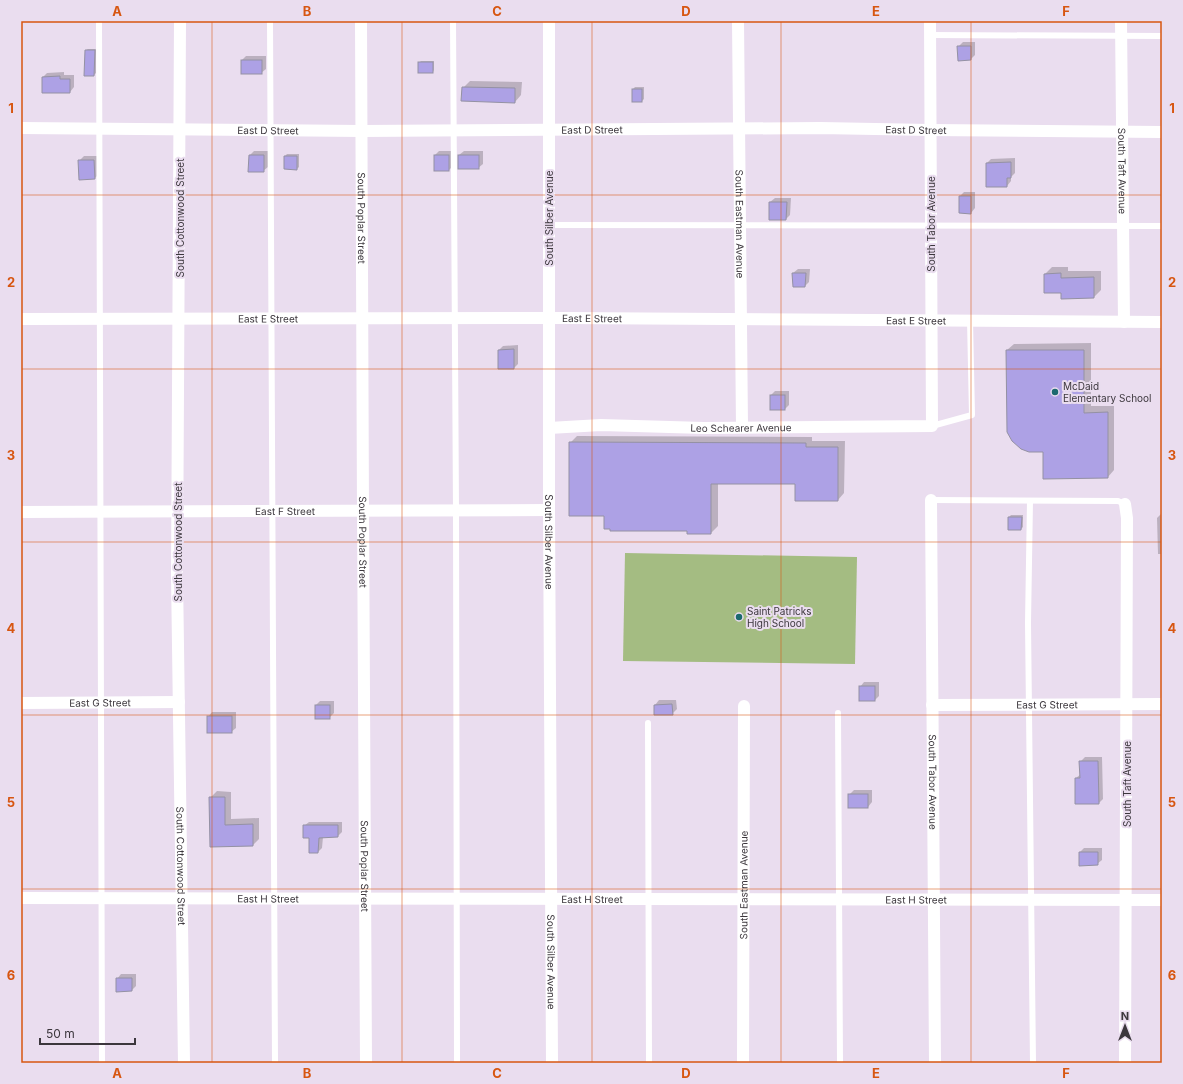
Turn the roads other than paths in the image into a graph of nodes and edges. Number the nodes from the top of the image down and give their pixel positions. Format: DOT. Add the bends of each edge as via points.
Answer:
graph roads {
  1 [pos="99,21"];
  2 [pos="180,21"];
  3 [pos="270,21"];
  4 [pos="361,21"];
  5 [pos="453,21"];
  6 [pos="549,21"];
  7 [pos="738,21"];
  8 [pos="930,21"];
  9 [pos="1121,21"];
  10 [pos="930,35"];
  11 [pos="1121,36"];
  12 [pos="1162,36"];
  13 [pos="21,128"];
  14 [pos="100,129"];
  15 [pos="739,129"];
  16 [pos="180,130"];
  17 [pos="271,130"];
  18 [pos="549,130"];
  19 [pos="930,130"];
  20 [pos="362,131"];
  21 [pos="454,131"];
  22 [pos="1122,132"];
  23 [pos="1162,132"];
  24 [pos="549,225"];
  25 [pos="740,225"];
  26 [pos="931,225"];
  27 [pos="1123,226"];
  28 [pos="1162,226"];
  29 [pos="362,318"];
  30 [pos="455,318"];
  31 [pos="549,318"];
  32 [pos="100,319"];
  33 [pos="179,319"];
  34 [pos="272,319"];
  35 [pos="741,319"];
  36 [pos="21,320"];
  37 [pos="931,320"];
  38 [pos="970,320"];
  39 [pos="1124,322"];
  40 [pos="1162,322"];
  41 [pos="932,426"];
  42 [pos="742,427"];
  43 [pos="549,428"];
  44 [pos="931,500"];
  45 [pos="1030,501"];
  46 [pos="1125,504"];
  47 [pos="549,510"];
  48 [pos="178,511"];
  49 [pos="273,511"];
  50 [pos="362,511"];
  51 [pos="456,511"];
  52 [pos="21,512"];
  53 [pos="100,512"];
  54 [pos="21,702"];
  55 [pos="101,702"];
  56 [pos="179,702"];
  57 [pos="1128,704"];
  58 [pos="1162,704"];
  59 [pos="932,705"];
  60 [pos="1029,705"];
  61 [pos="744,706"];
  62 [pos="838,713"];
  63 [pos="648,723"];
  64 [pos="21,898"];
  65 [pos="102,898"];
  66 [pos="181,898"];
  67 [pos="274,898"];
  68 [pos="365,899"];
  69 [pos="457,899"];
  70 [pos="552,899"];
  71 [pos="648,899"];
  72 [pos="744,899"];
  73 [pos="839,900"];
  74 [pos="934,900"];
  75 [pos="1030,900"];
  76 [pos="1126,900"];
  77 [pos="1162,900"];
  78 [pos="102,1063"];
  79 [pos="184,1063"];
  80 [pos="275,1063"];
  81 [pos="366,1063"];
  82 [pos="457,1063"];
  83 [pos="552,1063"];
  84 [pos="649,1063"];
  85 [pos="743,1063"];
  86 [pos="840,1063"];
  87 [pos="935,1063"];
  88 [pos="1033,1063"];
  89 [pos="1125,1063"];
  1 -- 14 [label="lane"];
  2 -- 16 [label="street, South Cottonwood Street"];
  3 -- 17 [label="lane"];
  4 -- 20 [label="street, South Poplar Street"];
  5 -- 21 [label="lane"];
  6 -- 18 [label="street, South Silber Avenue"];
  7 -- 15 [label="street, South Eastman Avenue"];
  8 -- 10 [label="street, South Tabor Avenue"];
  9 -- 11 [label="street, South Taft Avenue"];
  10 -- 11 [label="lane"];
  10 -- 19 [label="street, South Tabor Avenue"];
  11 -- 12 [label="lane"];
  11 -- 22 [label="street, South Taft Avenue"];
  13 -- 14 [label="street, East D Street"];
  14 -- 16 [label="street, East D Street"];
  14 -- 32 [label="lane"];
  15 -- 18 [label="street, East D Street"];
  15 -- 19 [label="street, East D Street"];
  15 -- 25 [label="street, South Eastman Avenue"];
  16 -- 17 [label="street, East D Street"];
  16 -- 33 [label="street, South Cottonwood Street"];
  17 -- 20 [label="street, East D Street"];
  17 -- 34 [label="lane"];
  18 -- 21 [label="street, East D Street"];
  18 -- 24 [label="street, South Silber Avenue"];
  19 -- 22 [label="street, East D Street"];
  19 -- 26 [label="street, South Tabor Avenue"];
  20 -- 21 [label="street, East D Street"];
  20 -- 29 [label="street, South Poplar Street"];
  21 -- 30 [label="lane"];
  22 -- 23 [label="street, East D Street"];
  22 -- 27 [label="street, South Taft Avenue"];
  24 -- 25 [label="lane"];
  24 -- 31 [label="street, South Silber Avenue"];
  25 -- 26 [label="lane"];
  25 -- 35 [label="street, South Eastman Avenue"];
  26 -- 27 [label="lane"];
  26 -- 37 [label="street, South Tabor Avenue"];
  27 -- 28 [label="lane"];
  27 -- 39 [label="street, South Taft Avenue"];
  29 -- 30 [label="street, East E Street"];
  29 -- 34 [label="street, East E Street"];
  29 -- 50 [label="street, South Poplar Street"];
  30 -- 31 [label="street, East E Street"];
  30 -- 51 [label="lane"];
  31 -- 35 [label="street, East E Street"];
  31 -- 43 [label="street, South Silber Avenue"];
  32 -- 33 [label="street, East E Street"];
  32 -- 36 [label="street, East E Street"];
  32 -- 53 [label="lane"];
  33 -- 34 [label="street, East E Street"];
  33 -- 48 [label="street, South Cottonwood Street"];
  34 -- 49 [label="lane"];
  35 -- 37 [label="street, East E Street"];
  35 -- 42 [label="street, South Eastman Avenue"];
  37 -- 38 [label="street, East E Street"];
  37 -- 41 [label="street, South Tabor Avenue"];
  38 -- 39 [label="street, East E Street"];
  38 -- 41 [label="lane" via="972,415"];
  39 -- 40 [label="street, East E Street"];
  41 -- 42 [label="street, Leo Schearer Avenue"];
  42 -- 43 [label="street, Leo Schearer Avenue" via="601,425"];
  43 -- 47 [label="street, South Silber Avenue"];
  44 -- 45 [label="lane"];
  44 -- 59 [label="street, South Tabor Avenue"];
  45 -- 46 [label="lane" via="1118,501"];
  45 -- 60 [label="lane"];
  46 -- 57 [label="street, South Taft Avenue"];
  47 -- 51 [label="street, East F Street"];
  47 -- 70 [label="street, South Silber Avenue"];
  48 -- 49 [label="street, East F Street"];
  48 -- 53 [label="street, East F Street"];
  48 -- 56 [label="street, South Cottonwood Street"];
  49 -- 50 [label="street, East F Street"];
  49 -- 67 [label="lane"];
  50 -- 51 [label="street, East F Street"];
  50 -- 68 [label="street, South Poplar Street"];
  51 -- 69 [label="lane"];
  52 -- 53 [label="street, East F Street"];
  53 -- 55 [label="lane"];
  54 -- 55 [label="street, East G Street"];
  55 -- 56 [label="street, East G Street"];
  55 -- 65 [label="lane"];
  56 -- 66 [label="street, South Cottonwood Street"];
  57 -- 58 [label="street, East G Street"];
  57 -- 60 [label="street, East G Street"];
  57 -- 76 [label="street, South Taft Avenue"];
  59 -- 60 [label="street, East G Street"];
  59 -- 74 [label="street, South Tabor Avenue"];
  60 -- 75 [label="lane"];
  61 -- 72 [label="street, South Eastman Avenue"];
  62 -- 73 [label="lane"];
  63 -- 71 [label="lane"];
  64 -- 65 [label="street, East H Street"];
  65 -- 66 [label="street, East H Street"];
  65 -- 78 [label="lane"];
  66 -- 67 [label="street, East H Street"];
  66 -- 79 [label="street, South Cottonwood Street"];
  67 -- 68 [label="street, East H Street"];
  67 -- 80 [label="lane"];
  68 -- 69 [label="street, East H Street"];
  68 -- 81 [label="street, South Poplar Street"];
  69 -- 70 [label="street, East H Street"];
  69 -- 82 [label="lane"];
  70 -- 71 [label="street, East H Street"];
  70 -- 83 [label="street, South Silber Avenue"];
  71 -- 72 [label="street, East H Street"];
  71 -- 84 [label="lane"];
  72 -- 73 [label="street, East H Street"];
  72 -- 85 [label="street, South Eastman Avenue"];
  73 -- 74 [label="street, East H Street"];
  73 -- 86 [label="lane"];
  74 -- 75 [label="street, East H Street"];
  74 -- 87 [label="street, South Tabor Avenue"];
  75 -- 76 [label="street, East H Street"];
  75 -- 88 [label="lane"];
  76 -- 77 [label="street, East H Street"];
  76 -- 89 [label="street, South Taft Avenue"];
}
